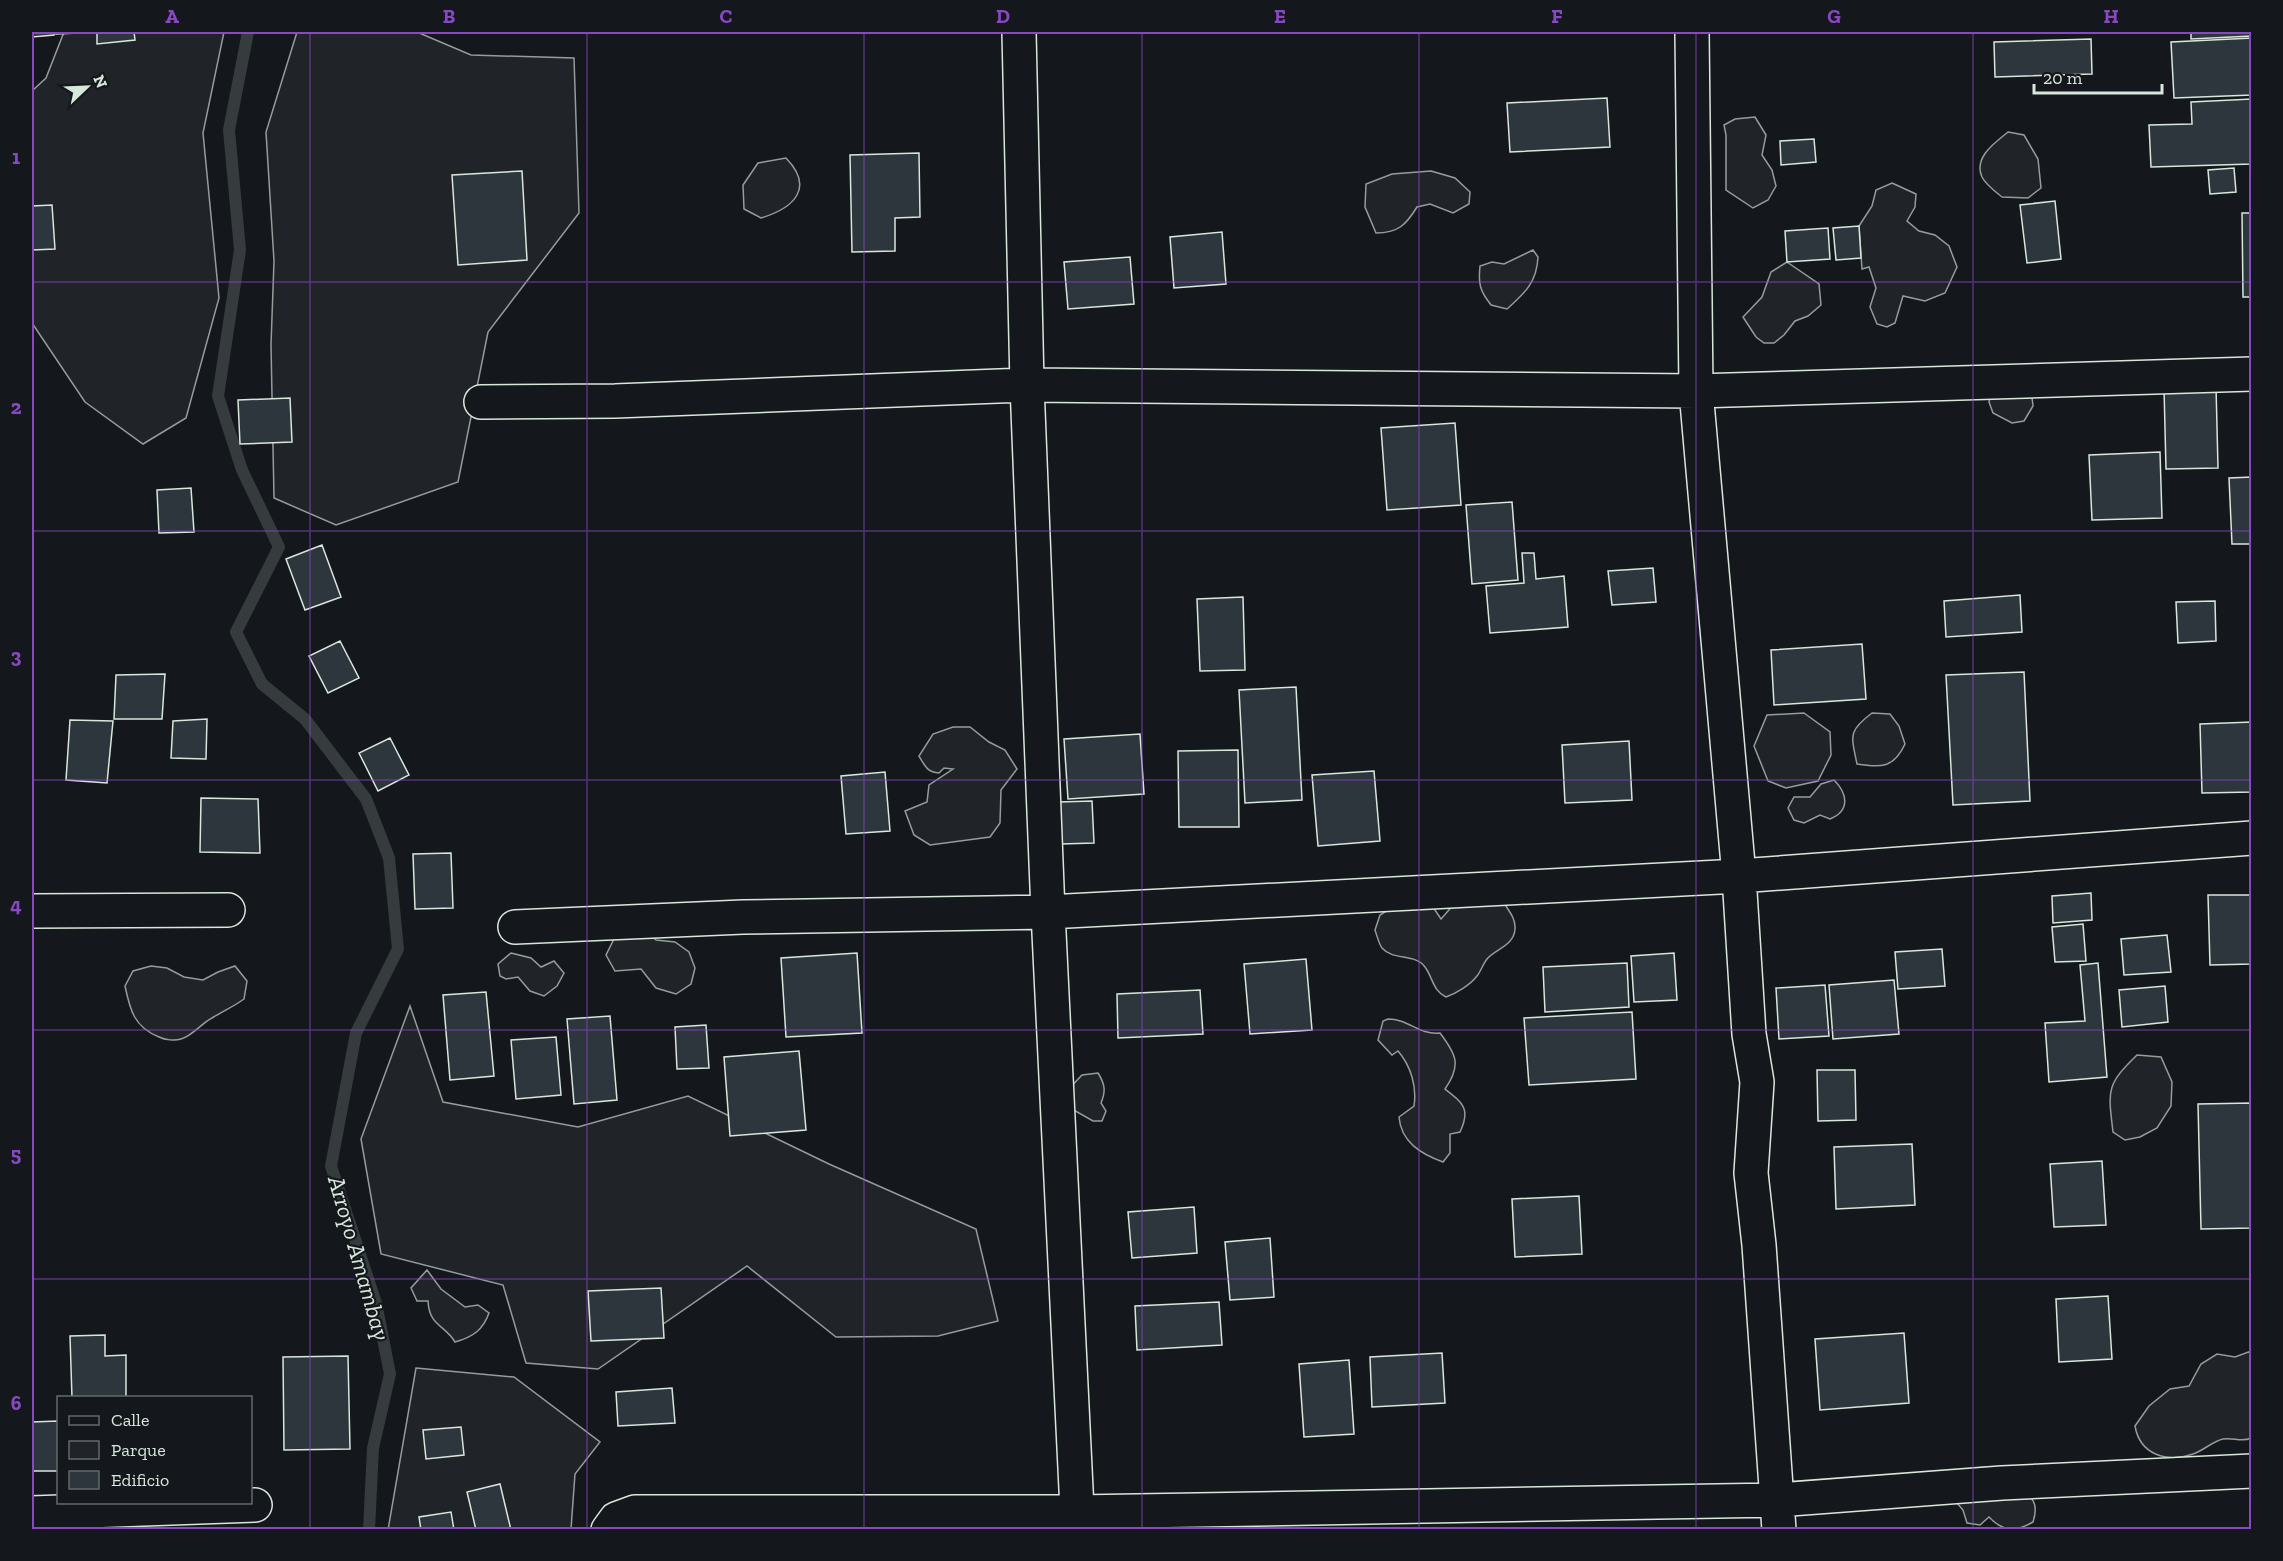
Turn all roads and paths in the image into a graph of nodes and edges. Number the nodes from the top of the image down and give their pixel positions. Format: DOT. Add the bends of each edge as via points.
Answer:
graph roads {
  1 [pos="1019,32"];
  2 [pos="1692,32"];
  3 [pos="2252,374"];
  4 [pos="1027,385"];
  5 [pos="1696,391"];
  6 [pos="481,402"];
  7 [pos="2252,838"];
  8 [pos="1739,876"];
  9 [pos="32,910"];
  10 [pos="228,910"];
  11 [pos="1048,912"];
  12 [pos="515,927"];
  13 [pos="2252,1471"];
  14 [pos="255,1505"];
  15 [pos="32,1513"];
  16 [pos="1778,1515"];
  17 [pos="1078,1521"];
  18 [pos="608,1530"];
  1 -- 4 [label="street"];
  2 -- 5 [label="street"];
  3 -- 5 [label="street"];
  4 -- 5 [label="street"];
  4 -- 6 [label="street" via="615,402"];
  4 -- 11 [label="street"];
  5 -- 8 [label="street"];
  7 -- 8 [label="street"];
  8 -- 11 [label="street"];
  8 -- 16 [label="street" via="1749,1035 1757,1082 1751,1173"];
  9 -- 10 [label="street"];
  11 -- 12 [label="street" via="743,917"];
  11 -- 17 [label="street"];
  13 -- 16 [label="street" via="2002,1483"];
  14 -- 15 [label="street"];
  16 -- 17 [label="street"];
  17 -- 18 [label="street" via="636,1512 616,1519"];
}
